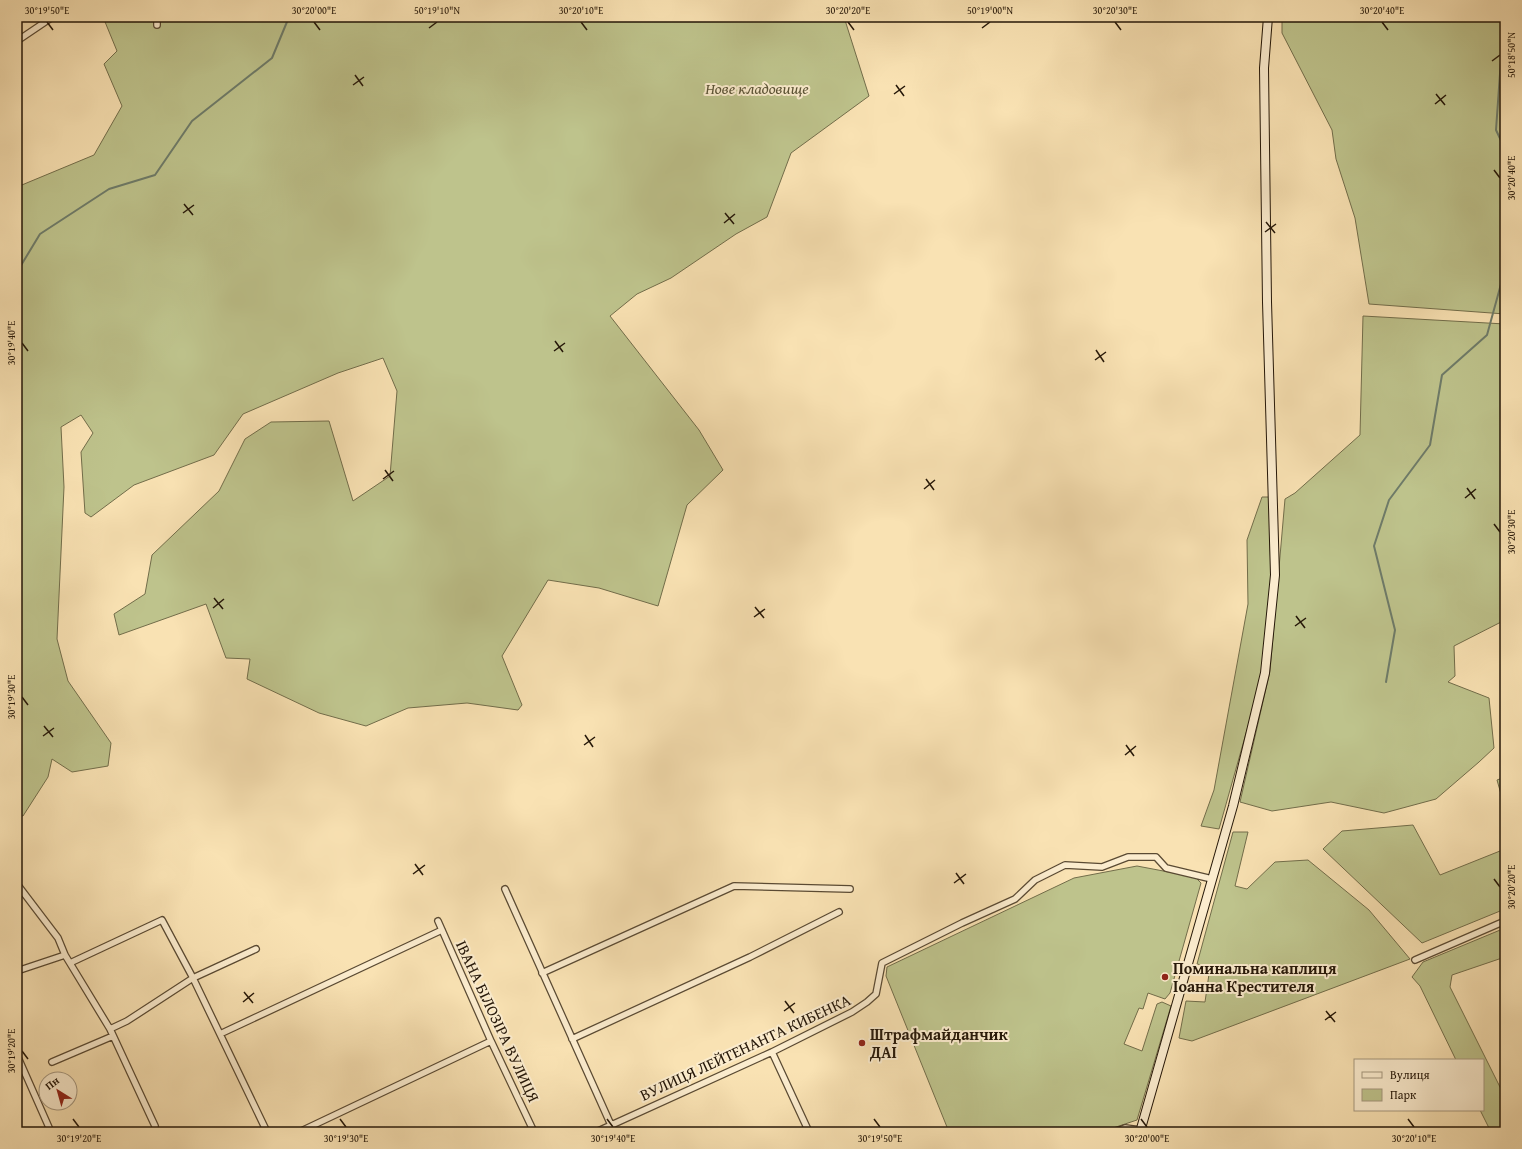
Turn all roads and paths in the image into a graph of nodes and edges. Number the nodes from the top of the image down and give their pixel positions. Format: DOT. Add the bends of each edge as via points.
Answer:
graph roads {
  1 [pos="55,17"];
  2 [pos="157,17"];
  3 [pos="1268,17"];
  4 [pos="157,25"];
  5 [pos="17,41"];
  6 [pos="1212,879"];
  7 [pos="17,884"];
  8 [pos="505,888"];
  9 [pos="850,889"];
  10 [pos="839,912"];
  11 [pos="438,921"];
  12 [pos="1505,922"];
  13 [pos="442,930"];
  14 [pos="256,948"];
  15 [pos="65,955"];
  16 [pos="1415,960"];
  17 [pos="70,963"];
  18 [pos="17,971"];
  19 [pos="542,973"];
  20 [pos="193,978"];
  21 [pos="110,1029"];
  22 [pos="220,1034"];
  23 [pos="113,1036"];
  24 [pos="572,1039"];
  25 [pos="491,1041"];
  26 [pos="772,1052"];
  27 [pos="17,1055"];
  28 [pos="52,1062"];
  29 [pos="611,1125"];
  30 [pos="155,1126"];
  31 [pos="1141,1131"];
  32 [pos="51,1132"];
  33 [pos="267,1132"];
  34 [pos="299,1132"];
  35 [pos="534,1132"];
  36 [pos="596,1132"];
  37 [pos="809,1132"];
  38 [pos="1114,1132"];
  1 -- 5 [label="street"];
  2 -- 4 [label="street"];
  3 -- 6 [label="street" via="1264,68 1275,575 1265,673 1233,806"];
  6 -- 26 [label="street, ВУЛИЦЯ ЛЕЙТЕНАНТА КИБЕНКА" via="1166,868 1156,857 1128,856 1102,867 1065,865 1035,880 1015,899 882,963 876,994 867,1002"];
  6 -- 31 [label="street"];
  7 -- 15 [label="street" via="58,938"];
  8 -- 19 [label="street"];
  9 -- 19 [label="street" via="734,886"];
  10 -- 24 [label="street" via="750,957"];
  11 -- 13 [label="street, ІВАНА БІЛОЗІРА ВУЛИЦЯ"];
  12 -- 16 [label="street"];
  13 -- 22 [label="street"];
  13 -- 25 [label="street, ІВАНА БІЛОЗІРА ВУЛИЦЯ"];
  14 -- 20 [label="street"];
  15 -- 17 [label="street"];
  15 -- 18 [label="street"];
  17 -- 20 [label="street" via="162,920"];
  17 -- 21 [label="street"];
  19 -- 24 [label="street"];
  20 -- 21 [label="street" via="127,1021"];
  20 -- 22 [label="street"];
  21 -- 23 [label="street"];
  22 -- 33 [label="street"];
  23 -- 28 [label="street"];
  23 -- 30 [label="street"];
  24 -- 29 [label="street"];
  25 -- 34 [label="street"];
  25 -- 35 [label="street, ІВАНА БІЛОЗІРА ВУЛИЦЯ"];
  26 -- 29 [label="street, ВУЛИЦЯ ЛЕЙТЕНАНТА КИБЕНКА"];
  26 -- 37 [label="street"];
  27 -- 32 [label="street"];
  29 -- 36 [label="street, ВУЛИЦЯ ЛЕЙТЕНАНТА КИБЕНКА"];
  31 -- 38 [label="street" via="1125,1128"];
}
